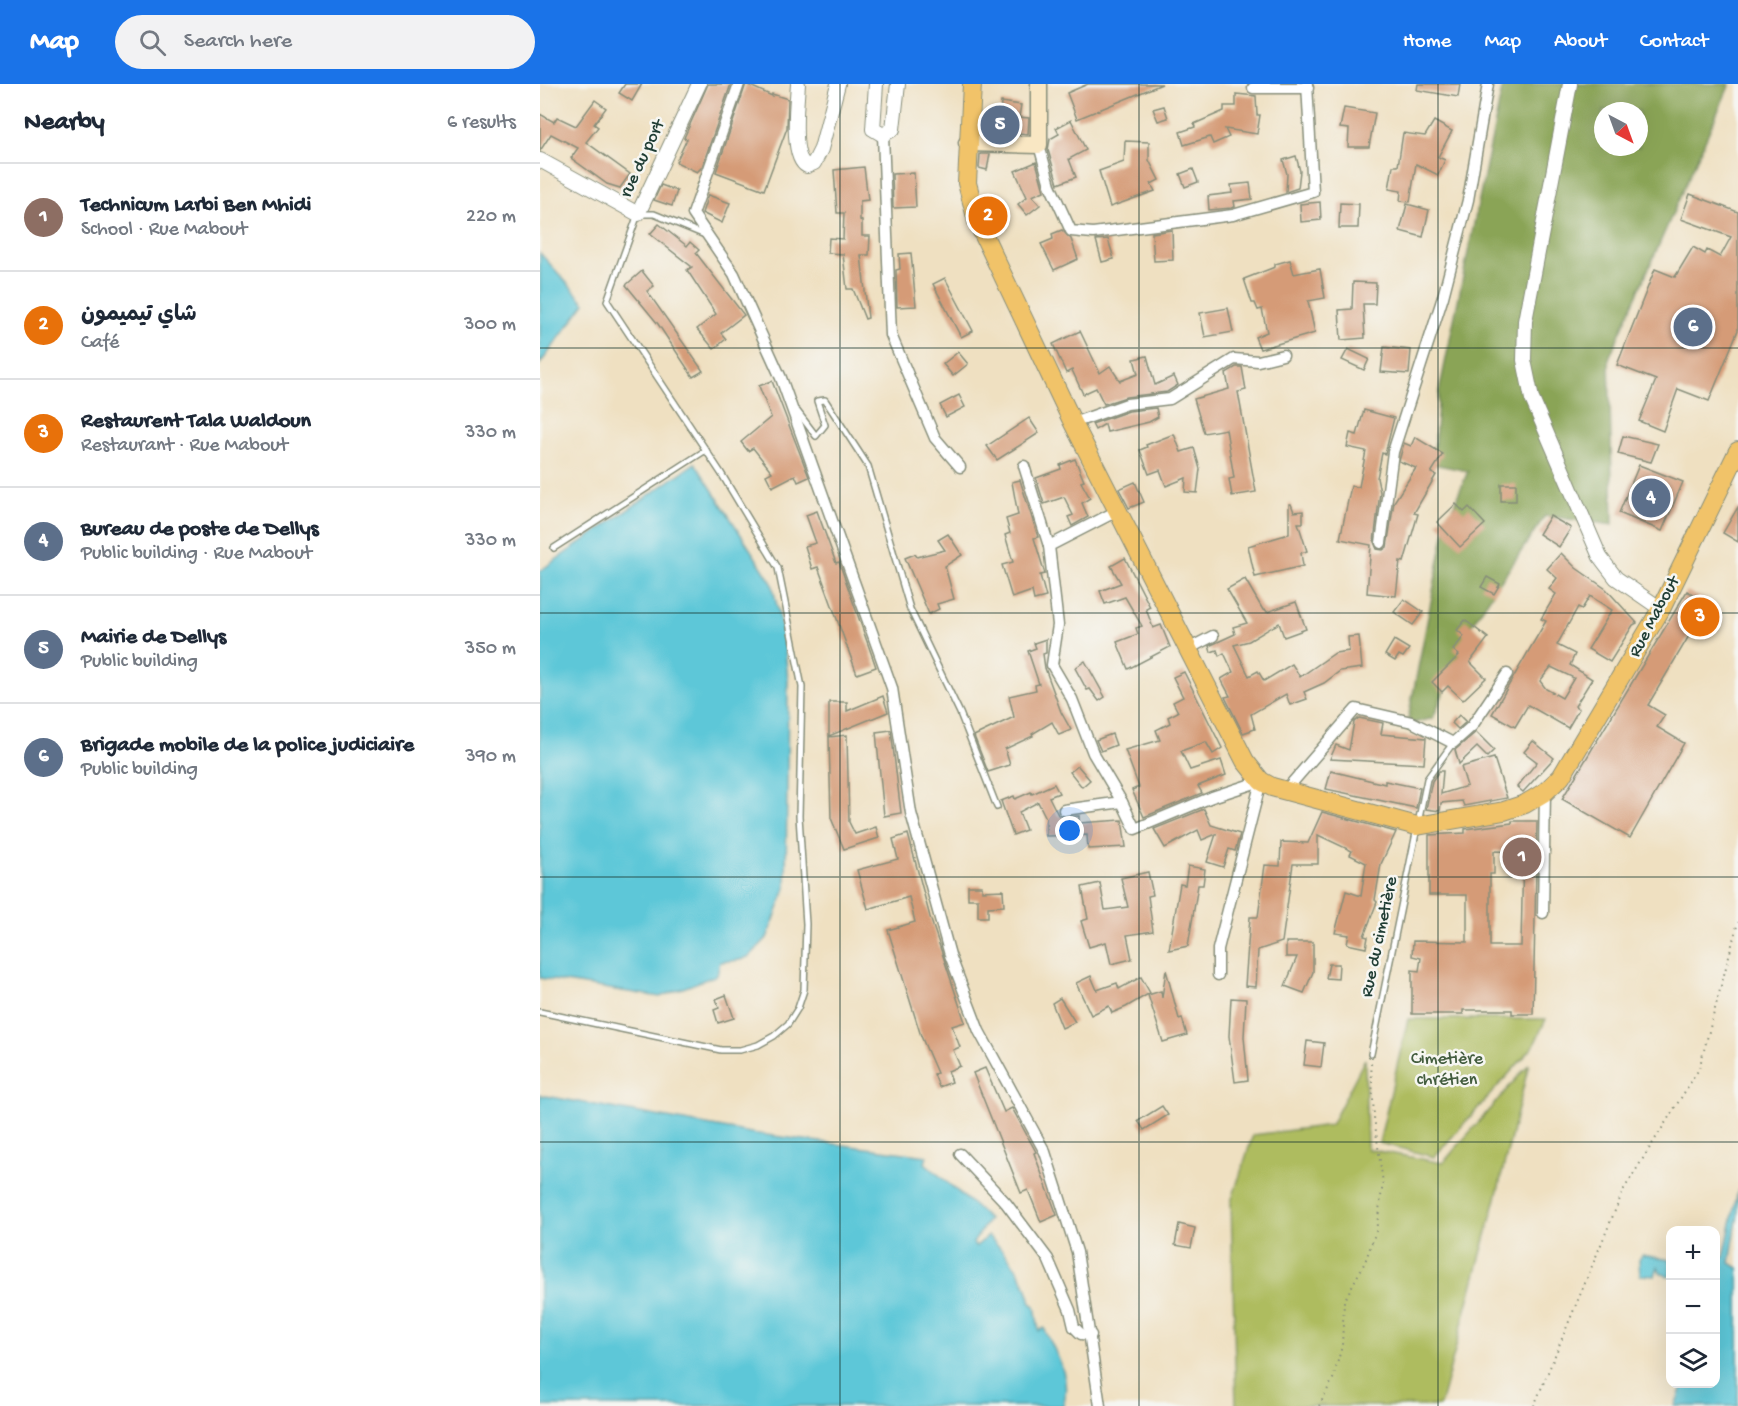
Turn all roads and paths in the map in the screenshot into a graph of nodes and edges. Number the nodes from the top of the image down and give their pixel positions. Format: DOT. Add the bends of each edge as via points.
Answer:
graph roads {
  1 [pos="699,84"];
  2 [pos="739,84"];
  3 [pos="798,84"];
  4 [pos="838,84"];
  5 [pos="876,84"];
  6 [pos="898,84"];
  7 [pos="972,84"];
  8 [pos="1039,84"];
  9 [pos="1488,84"];
  10 [pos="1570,84"];
  11 [pos="1307,86"];
  12 [pos="1253,88"];
  13 [pos="883,135"];
  14 [pos="967,143"];
  15 [pos="1039,145"];
  16 [pos="540,160"];
  17 [pos="638,214"];
  18 [pos="705,235"];
  19 [pos="1283,355"];
  20 [pos="788,397"];
  21 [pos="1073,423"];
  22 [pos="706,450"];
  23 [pos="1738,451"];
  24 [pos="960,466"];
  25 [pos="1024,466"];
  26 [pos="1117,511"];
  27 [pos="1381,543"];
  28 [pos="1048,546"];
  29 [pos="554,548"];
  30 [pos="1661,609"];
  31 [pos="1213,636"];
  32 [pos="1188,649"];
  33 [pos="1508,674"];
  34 [pos="1453,742"];
  35 [pos="1261,781"];
  36 [pos="1285,791"];
  37 [pos="1545,792"];
  38 [pos="1122,802"];
  39 [pos="997,807"];
  40 [pos="1064,810"];
  41 [pos="1417,826"];
  42 [pos="1543,913"];
  43 [pos="1738,922"];
  44 [pos="1218,975"];
  45 [pos="540,1012"];
  46 [pos="1371,1054"];
  47 [pos="960,1154"];
  48 [pos="1091,1335"];
  49 [pos="1100,1406"];
  50 [pos="1319,1406"];
  51 [pos="1534,1406"];
  1 -- 17 [label="street, rue du port"];
  2 -- 18 [label="street" via="693,214"];
  3 -- 4 [label="street" via="796,139 800,160 807,166 814,163 821,148"];
  5 -- 13 [label="street" via="873,129"];
  6 -- 13 [label="street" via="893,129"];
  7 -- 14 [label="main road"];
  8 -- 15 [label="main road"];
  9 -- 27 [label="street" via="1468,200 1443,297 1393,452"];
  10 -- 30 [label="street" via="1525,321 1524,360 1532,399 1600,557 1616,578"];
  11 -- 12 [label="street"];
  11 -- 15 [label="street" via="1314,192 1233,215 1093,233 1071,231 1050,185"];
  13 -- 24 [label="street" via="891,335 935,438"];
  14 -- 15 [label="main road"];
  14 -- 21 [label="main road" via="967,183 977,221"];
  16 -- 17 [label="street, rue du port"];
  17 -- 18 [label="lane" via="654,213"];
  17 -- 22 [label="lane" via="607,301"];
  18 -- 20 [label="street" via="734,274"];
  19 -- 21 [label="street" via="1258,361 1234,359 1170,399 1127,404"];
  20 -- 39 [label="lane" via="816,436 825,425 817,401 825,400 868,466 910,609 960,713"];
  20 -- 48 [label="street" via="892,688 911,813 950,955 979,1031 1045,1152 1077,1252"];
  21 -- 26 [label="main road"];
  22 -- 29 [label="lane"];
  22 -- 45 [label="lane" via="778,568 802,687 798,816 806,924 804,990 798,1008 781,1030 758,1045 740,1050 721,1050"];
  23 -- 30 [label="main road, Rue Mabout"];
  25 -- 28 [label="street"];
  26 -- 28 [label="street"];
  26 -- 32 [label="main road"];
  28 -- 38 [label="street" via="1058,626 1052,665 1072,699 1093,753"];
  30 -- 37 [label="main road, Rue Mabout" via="1561,777"];
  31 -- 32 [label="street"];
  32 -- 35 [label="main road" via="1245,760"];
  33 -- 34 [label="street" via="1472,726"];
  34 -- 36 [label="street" via="1412,722 1356,709"];
  34 -- 41 [label="lane, Rue du cimetière" via="1427,779"];
  35 -- 36 [label="main road"];
  35 -- 38 [label="street" via="1135,829"];
  35 -- 44 [label="street" via="1218,949"];
  36 -- 41 [label="main road"];
  37 -- 41 [label="main road, Rue Mabout" via="1504,811"];
  37 -- 42 [label="street"];
  38 -- 40 [label="street"];
  41 -- 46 [label="lane, Rue du cimetière"];
  43 -- 51 [label="path" via="1699,1069 1624,1190"];
  46 -- 50 [label="path" via="1382,1193 1376,1231 1344,1301 1342,1346 1333,1379"];
  47 -- 48 [label="street" via="1006,1203 1048,1259 1074,1327 1081,1334"];
  48 -- 49 [label="street"];
}
